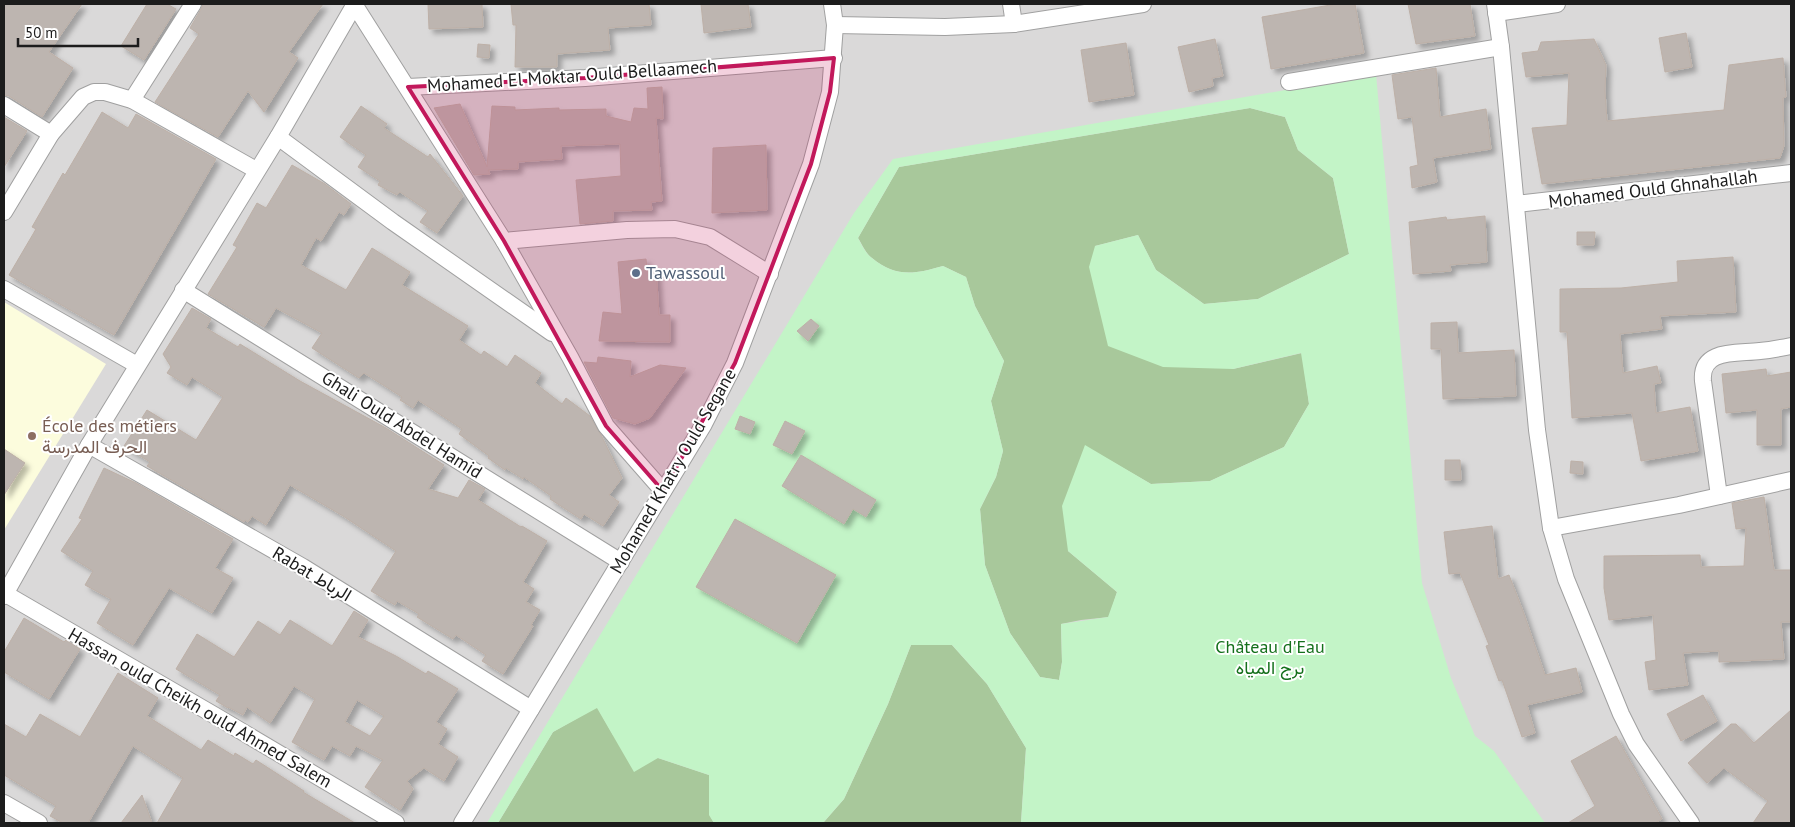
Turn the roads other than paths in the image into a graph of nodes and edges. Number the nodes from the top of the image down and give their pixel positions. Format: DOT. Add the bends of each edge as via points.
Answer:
graph roads {
  1 [pos="193,4"];
  2 [pos="354,4"];
  3 [pos="832,4"];
  4 [pos="1011,4"];
  5 [pos="1143,4"];
  6 [pos="1558,4"];
  7 [pos="1496,9"];
  8 [pos="1014,24"];
  9 [pos="835,26"];
  10 [pos="1501,47"];
  11 [pos="834,58"];
  12 [pos="1289,82"];
  13 [pos="408,87"];
  14 [pos="132,100"];
  15 [pos="4,105"];
  16 [pos="51,134"];
  17 [pos="278,137"];
  18 [pos="256,170"];
  19 [pos="1791,173"];
  20 [pos="1516,204"];
  21 [pos="4,212"];
  22 [pos="504,242"];
  23 [pos="770,274"];
  24 [pos="4,289"];
  25 [pos="182,290"];
  26 [pos="557,336"];
  27 [pos="1791,346"];
  28 [pos="137,365"];
  29 [pos="90,445"];
  30 [pos="1791,480"];
  31 [pos="664,491"];
  32 [pos="1719,496"];
  33 [pos="1551,528"];
  34 [pos="621,562"];
  35 [pos="4,594"];
  36 [pos="531,709"];
  37 [pos="4,803"];
  38 [pos="39,823"];
  39 [pos="396,823"];
  40 [pos="462,823"];
  41 [pos="1691,823"];
  1 -- 14 [label="street"];
  2 -- 13 [label="street, Mohamed El Moktar Ould Bellaamech"];
  2 -- 17 [label="street"];
  3 -- 9 [label="street, Mohamed Khatry Ould Segane"];
  4 -- 8 [label="street"];
  5 -- 8 [label="street"];
  6 -- 7 [label="street"];
  7 -- 10 [label="street"];
  8 -- 9 [label="street" via="945,28"];
  9 -- 11 [label="street, Mohamed Khatry Ould Segane"];
  10 -- 12 [label="street"];
  10 -- 20 [label="street"];
  11 -- 13 [label="street, Mohamed El Moktar Ould Bellaamech" via="585,78"];
  11 -- 23 [label="street, Mohamed Khatry Ould Segane" via="819,138"];
  13 -- 22 [label="street"];
  14 -- 16 [label="street" via="94,92 83,97"];
  14 -- 18 [label="street"];
  15 -- 16 [label="street"];
  16 -- 21 [label="street"];
  17 -- 18 [label="street"];
  17 -- 26 [label="street" via="467,275"];
  18 -- 25 [label="street"];
  19 -- 20 [label="street, Mohamed Ould Ghnahallah"];
  20 -- 33 [label="street" via="1537,430"];
  22 -- 23 [label="street" via="627,230 675,229 710,237"];
  22 -- 26 [label="street"];
  23 -- 31 [label="street, Mohamed Khatry Ould Segane" via="735,363"];
  24 -- 28 [label="street"];
  25 -- 28 [label="street"];
  25 -- 34 [label="street, Ghali Ould Abdel Hamid"];
  26 -- 31 [label="street" via="606,426"];
  27 -- 32 [label="street" via="1724,354 1712,358 1705,366 1702,375"];
  28 -- 29 [label="street"];
  29 -- 35 [label="street"];
  29 -- 36 [label="street, Rabat الرباط" via="303,568"];
  30 -- 32 [label="street"];
  31 -- 34 [label="street, Mohamed Khatry Ould Segane"];
  32 -- 33 [label="street"];
  33 -- 41 [label="street" via="1566,579 1621,714 1636,744"];
  34 -- 36 [label="street, Mohamed Khatry Ould Segane"];
  35 -- 39 [label="street, Hassan ould Cheikh ould Ahmed Salem"];
  36 -- 40 [label="street, Mohamed Khatry Ould Segane"];
  37 -- 38 [label="street"];
}
